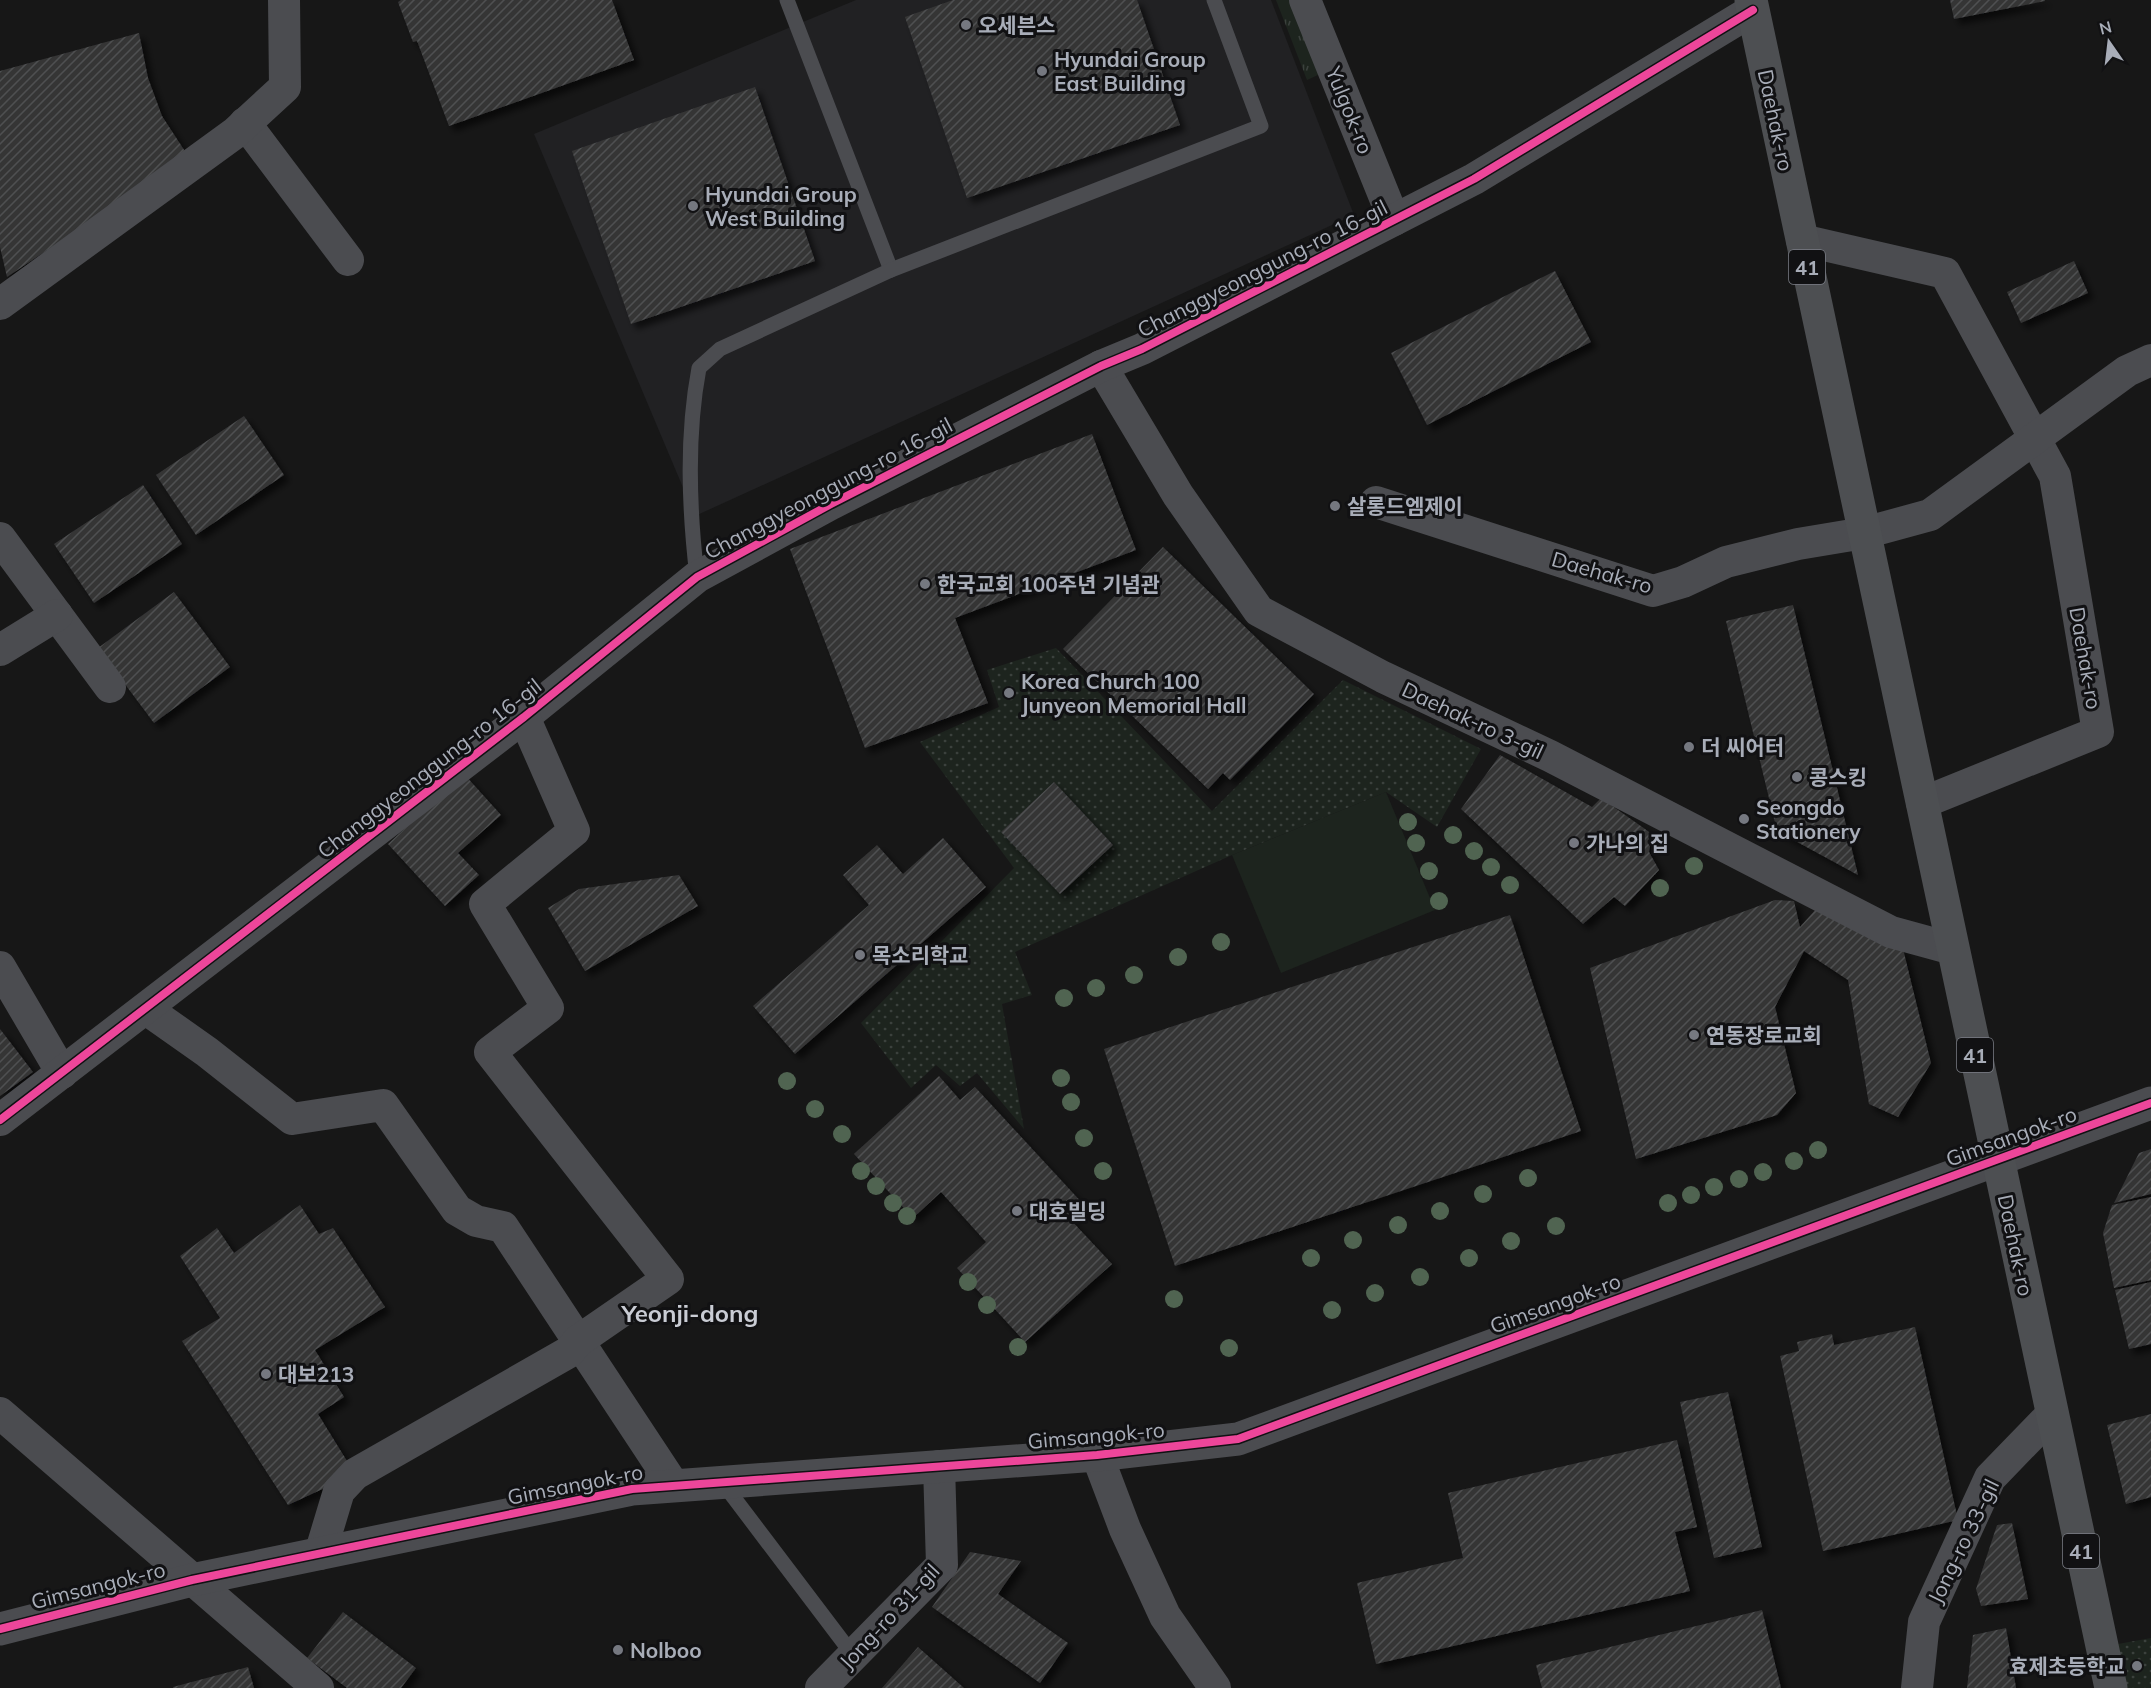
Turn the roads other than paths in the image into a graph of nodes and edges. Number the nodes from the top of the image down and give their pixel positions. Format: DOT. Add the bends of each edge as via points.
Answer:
graph roads {
  1 [pos="284,0"];
  2 [pos="787,0"];
  3 [pos="1214,0"];
  4 [pos="1305,0"];
  5 [pos="1752,5"];
  6 [pos="245,123"];
  7 [pos="1394,220"];
  8 [pos="1802,240"];
  9 [pos="348,260"];
  10 [pos="891,270"];
  11 [pos="0,304"];
  12 [pos="2151,360"];
  13 [pos="1101,366"];
  14 [pos="2036,437"];
  15 [pos="1376,502"];
  16 [pos="1864,533"];
  17 [pos="0,538"];
  18 [pos="697,577"];
  19 [pos="57,615"];
  20 [pos="0,650"];
  21 [pos="110,687"];
  22 [pos="524,717"];
  23 [pos="1922,803"];
  24 [pos="1953,949"];
  25 [pos="0,967"];
  26 [pos="146,1009"];
  27 [pos="62,1073"];
  28 [pos="2151,1103"];
  29 [pos="0,1120"];
  30 [pos="1998,1160"];
  31 [pos="578,1341"];
  32 [pos="0,1413"];
  33 [pos="2052,1414"];
  34 [pos="1097,1455"];
  35 [pos="939,1466"];
  36 [pos="722,1482"];
  37 [pos="674,1486"];
  38 [pos="320,1554"];
  39 [pos="192,1580"];
  40 [pos="0,1630"];
  41 [pos="853,1655"];
  42 [pos="318,1688"];
  43 [pos="821,1688"];
  44 [pos="1215,1688"];
  45 [pos="1917,1688"];
  46 [pos="2111,1688"];
  1 -- 6 [label="street" via="285,87"];
  2 -- 10 [label="lane"];
  3 -- 10 [label="lane" via="1261,126"];
  4 -- 7 [label="street, Yulgok-ro"];
  5 -- 7 [label="street, Changgyeonggung-ro 16-gil" via="1474,179"];
  5 -- 8 [label="main road, Daehak-ro / 41"];
  6 -- 9 [label="street"];
  6 -- 11 [label="street"];
  7 -- 13 [label="street, Changgyeonggung-ro 16-gil" via="1142,349"];
  8 -- 14 [label="street, Daehak-ro" via="1946,273"];
  8 -- 16 [label="main road, Daehak-ro / 41"];
  10 -- 18 [label="lane" via="720,349 699,368 690,441"];
  12 -- 14 [label="street, Daehak-ro" via="2127,372"];
  13 -- 18 [label="street, Changgyeonggung-ro 16-gil"];
  13 -- 24 [label="street, Daehak-ro 3-gil" via="1178,495 1259,611 1891,932"];
  14 -- 16 [label="street, Daehak-ro" via="1930,515"];
  14 -- 23 [label="street, Daehak-ro" via="2055,476 2098,732"];
  15 -- 16 [label="street, Daehak-ro" via="1653,591 1726,562"];
  16 -- 23 [label="main road, Daehak-ro / 41"];
  17 -- 19 [label="street"];
  18 -- 22 [label="street, Changgyeonggung-ro 16-gil"];
  19 -- 20 [label="street"];
  19 -- 21 [label="street"];
  22 -- 26 [label="street, Changgyeonggung-ro 16-gil"];
  22 -- 31 [label="street" via="574,831 485,904 548,1008 490,1052 668,1279"];
  23 -- 24 [label="main road, Daehak-ro / 41"];
  24 -- 30 [label="main road, Daehak-ro / 41"];
  25 -- 27 [label="street"];
  26 -- 27 [label="street, Changgyeonggung-ro 16-gil"];
  26 -- 31 [label="street" via="292,1119 384,1105 457,1210 476,1221 502,1227"];
  27 -- 29 [label="street, Changgyeonggung-ro 16-gil"];
  28 -- 30 [label="street, Gimsangok-ro"];
  30 -- 33 [label="main road, Daehak-ro / 41"];
  30 -- 34 [label="street, Gimsangok-ro" via="1238,1439"];
  31 -- 37 [label="street"];
  31 -- 38 [label="street" via="569,1352 355,1474 339,1491"];
  32 -- 39 [label="street"];
  33 -- 45 [label="street, Jong-ro 33-gil" via="1990,1478 1924,1622"];
  33 -- 46 [label="main road, Daehak-ro / 41"];
  34 -- 35 [label="street, Gimsangok-ro"];
  34 -- 44 [label="street" via="1165,1616"];
  35 -- 36 [label="street, Gimsangok-ro"];
  35 -- 41 [label="street, Jong-ro 31-gil" via="942,1565"];
  36 -- 37 [label="street, Gimsangok-ro"];
  36 -- 41 [label="lane"];
  37 -- 38 [label="street, Gimsangok-ro" via="632,1489"];
  38 -- 39 [label="street, Gimsangok-ro"];
  39 -- 40 [label="street" via="158,1604 32,1635"];
  39 -- 42 [label="street"];
  41 -- 43 [label="street, Jong-ro 31-gil"];
}
